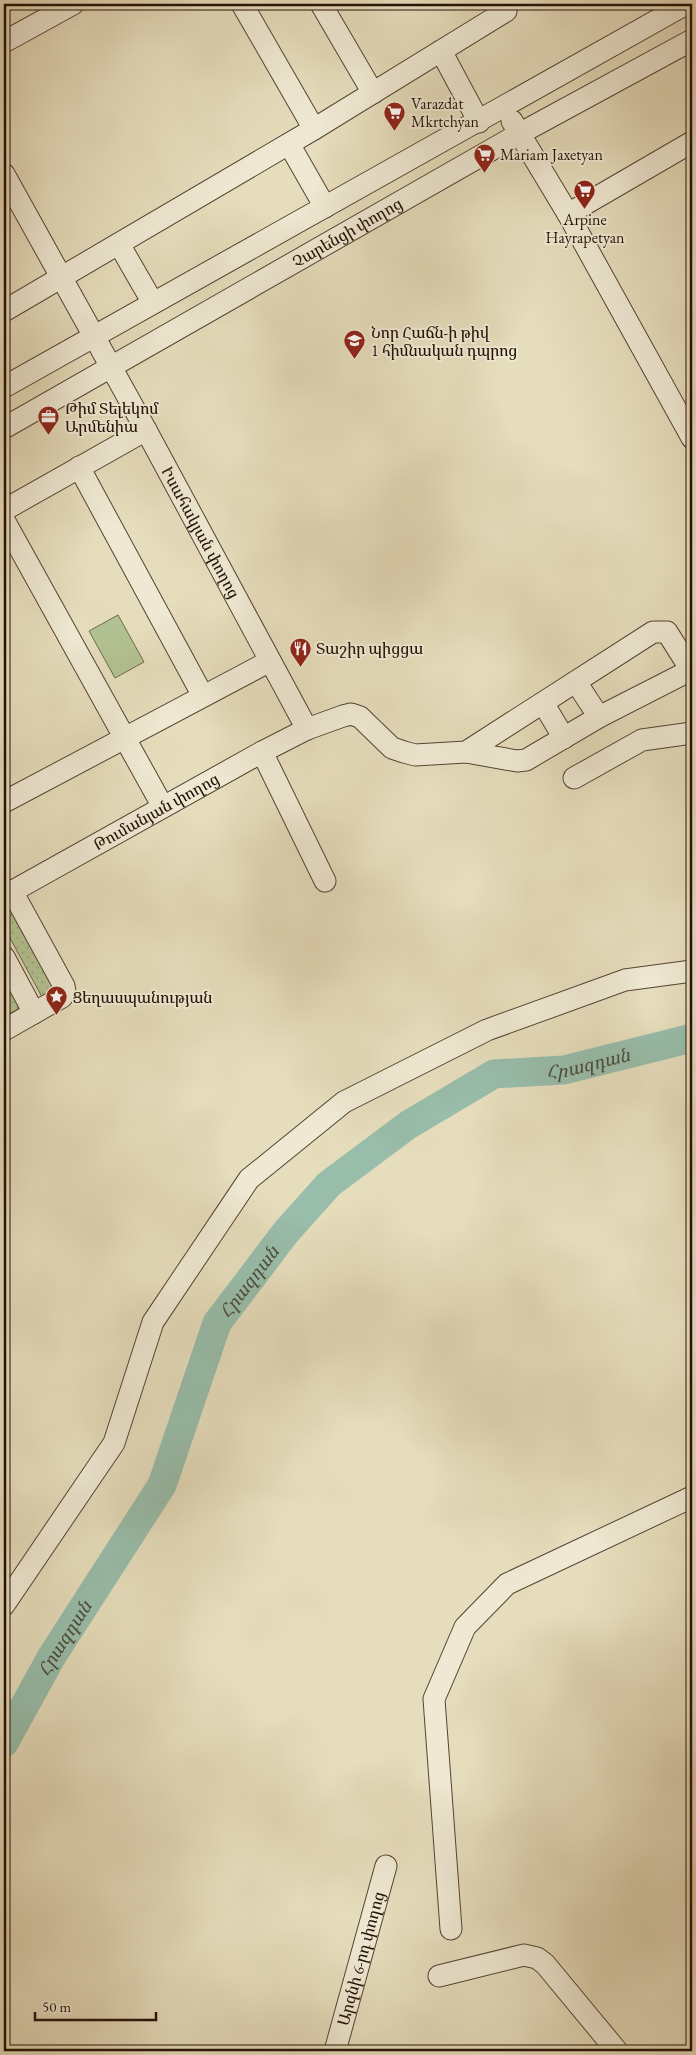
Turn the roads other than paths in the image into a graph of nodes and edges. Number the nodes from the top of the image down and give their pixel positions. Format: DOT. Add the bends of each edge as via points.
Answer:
graph roads {
  1 [pos="73,4"];
  2 [pos="242,4"];
  3 [pos="321,4"];
  4 [pos="504,4"];
  5 [pos="687,11"];
  6 [pos="692,40"];
  7 [pos="4,42"];
  8 [pos="441,52"];
  9 [pos="373,93"];
  10 [pos="504,107"];
  11 [pos="479,122"];
  12 [pos="314,129"];
  13 [pos="519,134"];
  14 [pos="692,142"];
  15 [pos="289,144"];
  16 [pos="4,174"];
  17 [pos="325,207"];
  18 [pos="568,214"];
  19 [pos="119,244"];
  20 [pos="61,279"];
  21 [pos="153,303"];
  22 [pos="4,311"];
  23 [pos="94,336"];
  24 [pos="111,368"];
  25 [pos="4,387"];
  26 [pos="4,428"];
  27 [pos="146,430"];
  28 [pos="692,438"];
  29 [pos="79,467"];
  30 [pos="4,510"];
  31 [pos="4,520"];
  32 [pos="270,660"];
  33 [pos="692,670"];
  34 [pos="576,682"];
  35 [pos="203,696"];
  36 [pos="543,703"];
  37 [pos="599,717"];
  38 [pos="308,729"];
  39 [pos="692,733"];
  40 [pos="124,738"];
  41 [pos="564,738"];
  42 [pos="262,752"];
  43 [pos="466,752"];
  44 [pos="574,778"];
  45 [pos="4,802"];
  46 [pos="163,807"];
  47 [pos="325,881"];
  48 [pos="8,894"];
  49 [pos="4,957"];
  50 [pos="692,970"];
  51 [pos="34,1013"];
  52 [pos="4,1030"];
  53 [pos="692,1497"];
  54 [pos="4,1605"];
  55 [pos="386,1866"];
  56 [pos="451,1929"];
  57 [pos="439,1976"];
  58 [pos="335,2051"];
  59 [pos="617,2051"];
  1 -- 7 [label="street"];
  2 -- 12 [label="street"];
  3 -- 9 [label="street"];
  4 -- 8 [label="street" via="506,12"];
  5 -- 10 [label="street, Չարենցի փողոց"];
  6 -- 13 [label="street, Չարենցի փողոց"];
  8 -- 9 [label="street"];
  8 -- 11 [label="street"];
  9 -- 12 [label="street"];
  10 -- 11 [label="street, Չարենցի փողոց"];
  10 -- 13 [label="street"];
  11 -- 17 [label="street, Չարենցի փողոց"];
  12 -- 15 [label="street"];
  13 -- 18 [label="street"];
  13 -- 24 [label="street, Չարենցի փողոց"];
  14 -- 18 [label="street"];
  15 -- 17 [label="street"];
  15 -- 19 [label="street"];
  16 -- 20 [label="street, Իսահակյան փողոց"];
  17 -- 21 [label="street, Չարենցի փողոց"];
  18 -- 28 [label="street"];
  19 -- 20 [label="street"];
  19 -- 21 [label="street"];
  20 -- 22 [label="street"];
  20 -- 23 [label="street, Իսահակյան փողոց"];
  21 -- 23 [label="street, Չարենցի փողոց"];
  23 -- 24 [label="street, Իսահակյան փողոց"];
  23 -- 25 [label="street, Չարենցի փողոց"];
  24 -- 26 [label="street, Չարենցի փողոց"];
  24 -- 27 [label="street, Իսահակյան փողոց"];
  27 -- 29 [label="street"];
  27 -- 32 [label="street, Իսահակյան փողոց"];
  29 -- 30 [label="street"];
  29 -- 35 [label="street"];
  31 -- 40 [label="street"];
  32 -- 35 [label="street"];
  32 -- 38 [label="street, Իսահակյան փողոց"];
  33 -- 34 [label="street" via="667,632 659,630"];
  33 -- 37 [label="street"];
  34 -- 36 [label="street"];
  34 -- 37 [label="street"];
  35 -- 40 [label="street"];
  36 -- 41 [label="street"];
  36 -- 43 [label="street"];
  37 -- 41 [label="street"];
  38 -- 42 [label="street, Թումանյան փողոց"];
  38 -- 43 [label="street, Թումանյան փողոց" via="351,714 360,717 392,748 404,752"];
  39 -- 44 [label="street" via="642,740"];
  40 -- 45 [label="street"];
  40 -- 46 [label="street"];
  41 -- 43 [label="street" via="526,760"];
  42 -- 46 [label="street, Թումանյան փողոց"];
  42 -- 47 [label="street"];
  46 -- 48 [label="street, Թումանյան փողոց"];
  48 -- 51 [label="street" via="64,986 62,997"];
  49 -- 51 [label="street"];
  50 -- 54 [label="street" via="625,980 487,1030 344,1102 249,1179 153,1322 114,1442"];
  51 -- 52 [label="street"];
  53 -- 56 [label="street" via="507,1584 466,1627 434,1699"];
  55 -- 58 [label="street, Արզնի 6-րդ փողոց"];
  57 -- 59 [label="street" via="524,1955 537,1958"];
}
